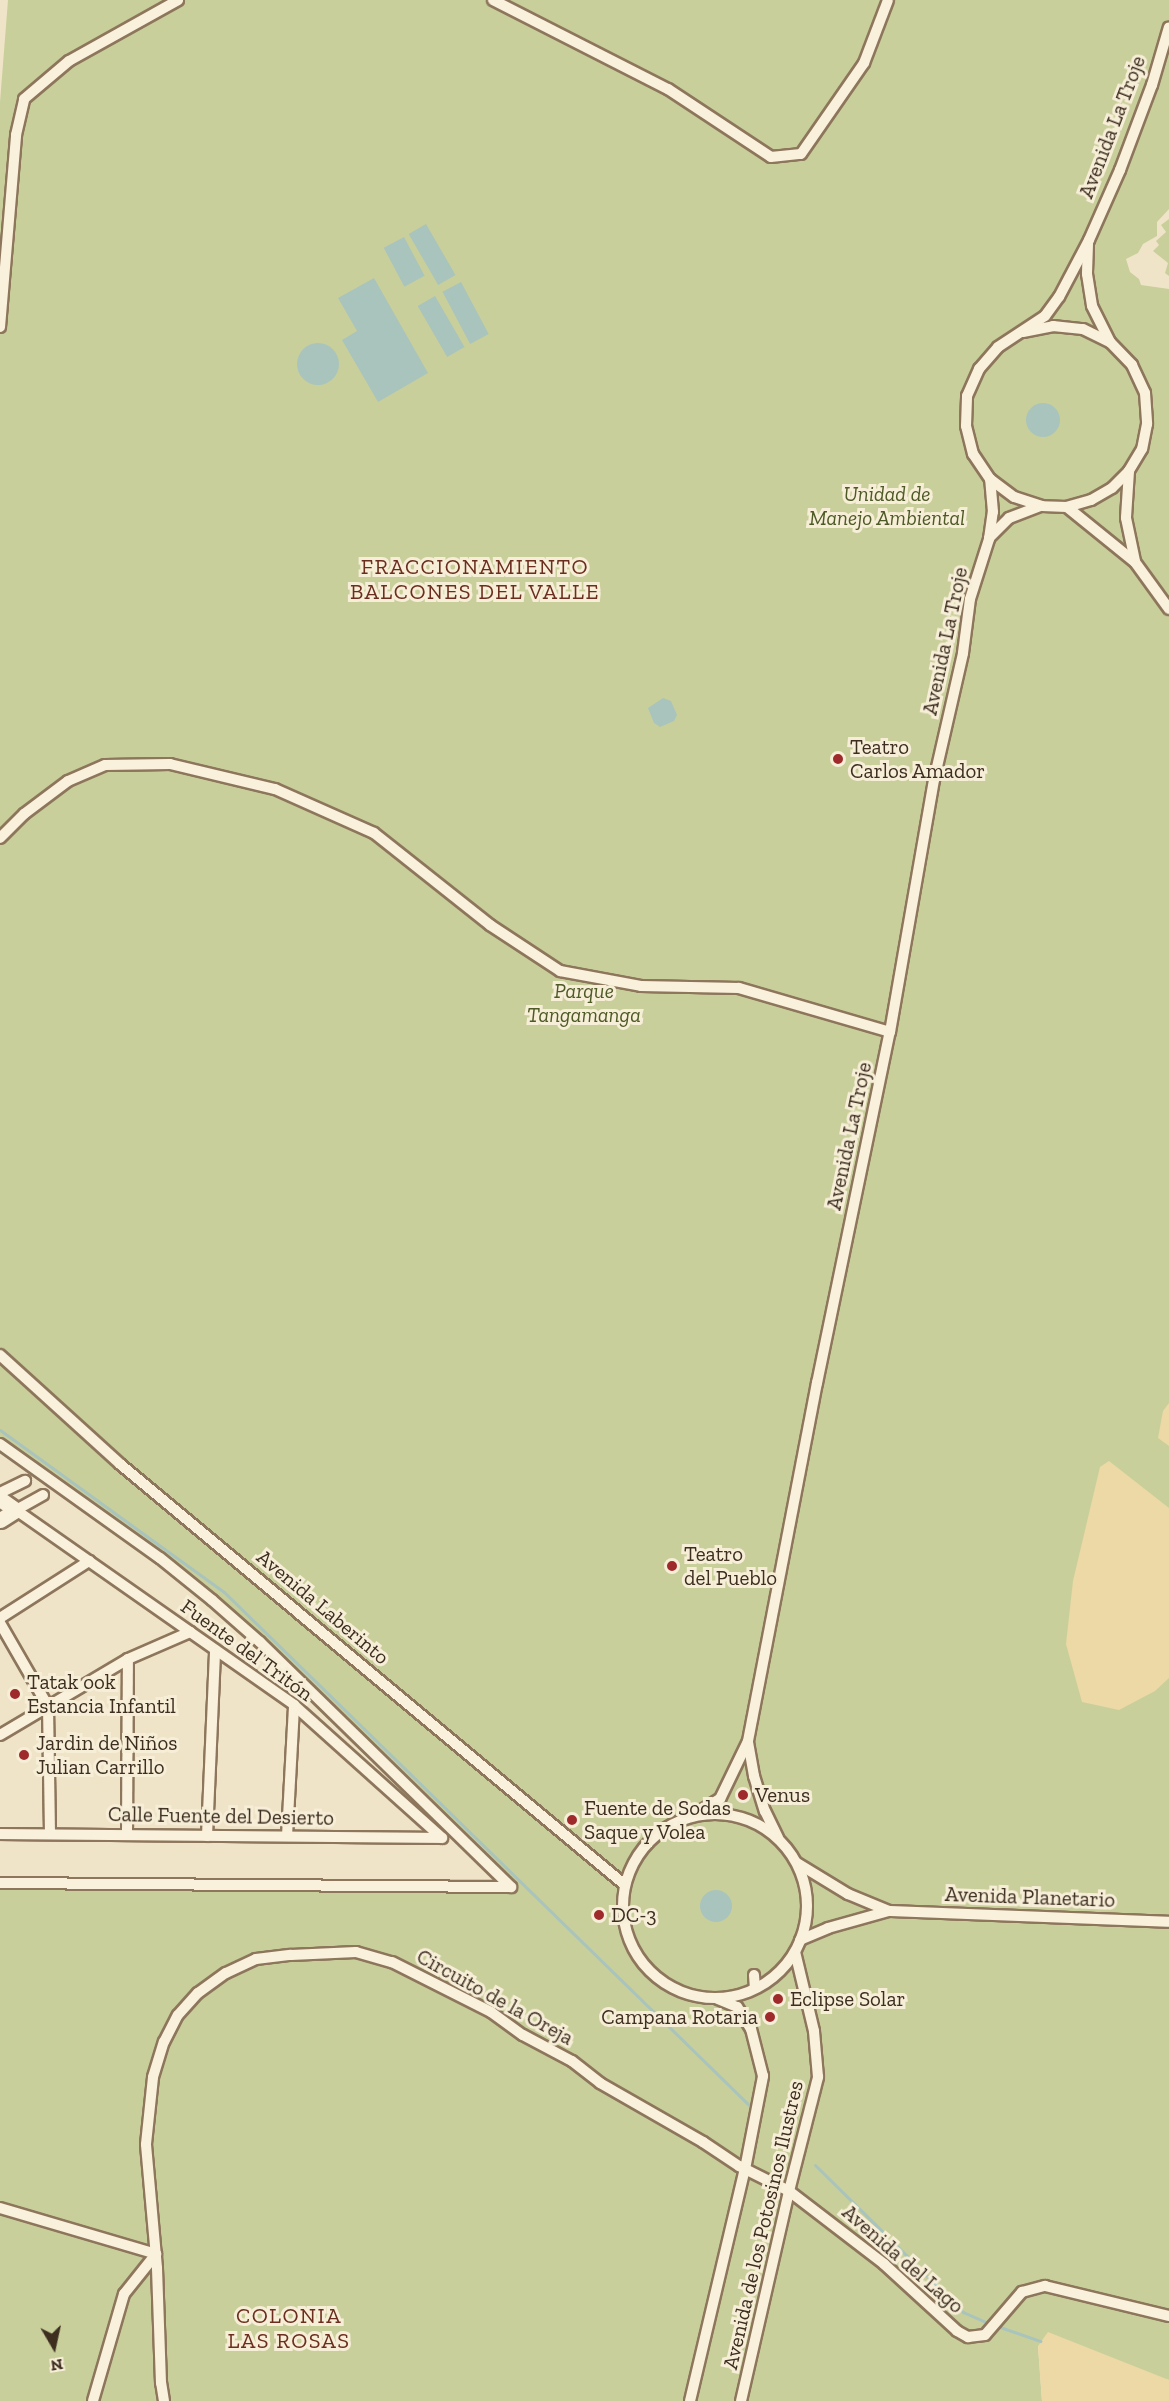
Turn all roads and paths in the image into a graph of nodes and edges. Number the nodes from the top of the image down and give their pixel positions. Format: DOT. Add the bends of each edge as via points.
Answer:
graph roads {
  1 [pos="178,0"];
  2 [pos="493,0"];
  3 [pos="888,0"];
  4 [pos="1169,27"];
  5 [pos="1089,240"];
  6 [pos="0,327"];
  7 [pos="1023,332"];
  8 [pos="1110,342"];
  9 [pos="1130,471"];
  10 [pos="990,479"];
  11 [pos="1042,506"];
  12 [pos="1067,507"];
  13 [pos="989,539"];
  14 [pos="1135,562"];
  15 [pos="1169,609"];
  16 [pos="0,838"];
  17 [pos="890,1032"];
  18 [pos="0,1355"];
  19 [pos="0,1443"];
  20 [pos="25,1481"];
  21 [pos="0,1493"];
  22 [pos="43,1495"];
  23 [pos="0,1499"];
  24 [pos="16,1510"];
  25 [pos="0,1520"];
  26 [pos="89,1561"];
  27 [pos="0,1618"];
  28 [pos="0,1623"];
  29 [pos="190,1632"];
  30 [pos="215,1650"];
  31 [pos="128,1659"];
  32 [pos="294,1705"];
  33 [pos="48,1706"];
  34 [pos="0,1735"];
  35 [pos="748,1741"];
  36 [pos="694,1815"];
  37 [pos="0,1834"];
  38 [pos="50,1834"];
  39 [pos="127,1835"];
  40 [pos="207,1836"];
  41 [pos="287,1836"];
  42 [pos="442,1838"];
  43 [pos="778,1838"];
  44 [pos="798,1863"];
  45 [pos="0,1883"];
  46 [pos="625,1885"];
  47 [pos="889,1911"];
  48 [pos="1169,1922"];
  49 [pos="800,1940"];
  50 [pos="795,1952"];
  51 [pos="754,1975"];
  52 [pos="755,1989"];
  53 [pos="718,1999"];
  54 [pos="745,2169"];
  55 [pos="789,2191"];
  56 [pos="0,2208"];
  57 [pos="156,2254"];
  58 [pos="1169,2316"];
  59 [pos="93,2401"];
  60 [pos="164,2401"];
  61 [pos="690,2401"];
  62 [pos="741,2401"];
  1 -- 6 [label="street" via="69,61 24,99 16,135"];
  2 -- 3 [label="street" via="668,89 771,157 801,154 864,63"];
  4 -- 5 [label="street, Avenida La Troje" via="1152,85"];
  5 -- 7 [label="street, Avenida La Troje" via="1059,297 1045,316"];
  5 -- 8 [label="street, Avenida La Troje" via="1092,306"];
  7 -- 8 [label="street" via="1053,326 1083,329"];
  7 -- 10 [label="street" via="998,347 978,369 967,396 966,426 973,454"];
  8 -- 9 [label="street" via="1132,365 1145,393 1148,424 1142,449"];
  9 -- 12 [label="street" via="1091,501"];
  9 -- 14 [label="street" via="1126,518"];
  10 -- 11 [label="street" via="1014,497"];
  10 -- 13 [label="street, Avenida La Troje" via="993,512"];
  11 -- 12 [label="street"];
  11 -- 13 [label="street, Avenida La Troje" via="1009,518"];
  12 -- 14 [label="street"];
  13 -- 17 [label="street, Avenida La Troje" via="970,599"];
  14 -- 15 [label="street"];
  16 -- 17 [label="street" via="68,781 105,765 170,764 275,789 374,833 490,926 560,971 641,986 739,988"];
  17 -- 35 [label="street, Avenida La Troje"];
  18 -- 46 [label="street, Avenida Laberinto" via="120,1464"];
  19 -- 45 [label="street" via="212,1600 511,1887"];
  20 -- 21 [label="street"];
  22 -- 24 [label="street"];
  23 -- 24 [label="street"];
  24 -- 25 [label="street"];
  24 -- 26 [label="street, Fuente del Tritón"];
  26 -- 27 [label="street"];
  26 -- 29 [label="street, Fuente del Tritón"];
  28 -- 33 [label="street"];
  29 -- 30 [label="street, Fuente del Tritón"];
  29 -- 31 [label="street"];
  30 -- 32 [label="street, Fuente del Tritón"];
  30 -- 40 [label="street"];
  31 -- 33 [label="street"];
  31 -- 39 [label="street"];
  32 -- 41 [label="street"];
  32 -- 42 [label="street, Fuente del Tritón"];
  33 -- 34 [label="street"];
  33 -- 38 [label="street"];
  35 -- 36 [label="street, Avenida La Troje" via="720,1799"];
  35 -- 43 [label="street, Avenida La Troje" via="754,1776"];
  36 -- 43 [label="street" via="724,1814 753,1821"];
  36 -- 46 [label="street" via="666,1827 643,1847"];
  37 -- 38 [label="street, Calle Fuente del Desierto"];
  38 -- 39 [label="street, Calle Fuente del Desierto"];
  39 -- 40 [label="street, Calle Fuente del Desierto"];
  40 -- 41 [label="street, Calle Fuente del Desierto"];
  41 -- 42 [label="street, Calle Fuente del Desierto"];
  43 -- 44 [label="street"];
  44 -- 47 [label="street, Avenida Planetario" via="848,1894"];
  44 -- 49 [label="street" via="807,1892 807,1923"];
  46 -- 53 [label="street" via="622,1902 626,1932 639,1959 660,1981 687,1994"];
  47 -- 48 [label="street, Avenida Planetario"];
  47 -- 49 [label="street, Avenida Planetario"];
  49 -- 50 [label="street"];
  50 -- 52 [label="street" via="776,1976"];
  50 -- 55 [label="street, Avenida de los Potosinos Ilustres" via="814,2031 818,2077"];
  51 -- 52 [label="street"];
  52 -- 53 [label="street"];
  53 -- 54 [label="street, Avenida de los Potosinos Ilustres" via="737,2007 751,2028 763,2076"];
  54 -- 55 [label="street, Avenida del Lago"];
  54 -- 57 [label="street, Circuito de la Oreja" via="600,2083 572,2061 523,2035 492,2012 392,1962 356,1953 256,1959 226,1973 198,1993 178,2015 164,2042 153,2077 146,2144"];
  54 -- 61 [label="street, Avenida de los Potosinos Ilustres"];
  55 -- 58 [label="street, Avenida del Lago" via="884,2264 968,2337 985,2335 1022,2292 1045,2286"];
  55 -- 62 [label="street, Avenida de los Potosinos Ilustres"];
  56 -- 57 [label="street"];
  57 -- 59 [label="street" via="124,2294"];
  57 -- 60 [label="street, Circuito de la Oreja"];
}
